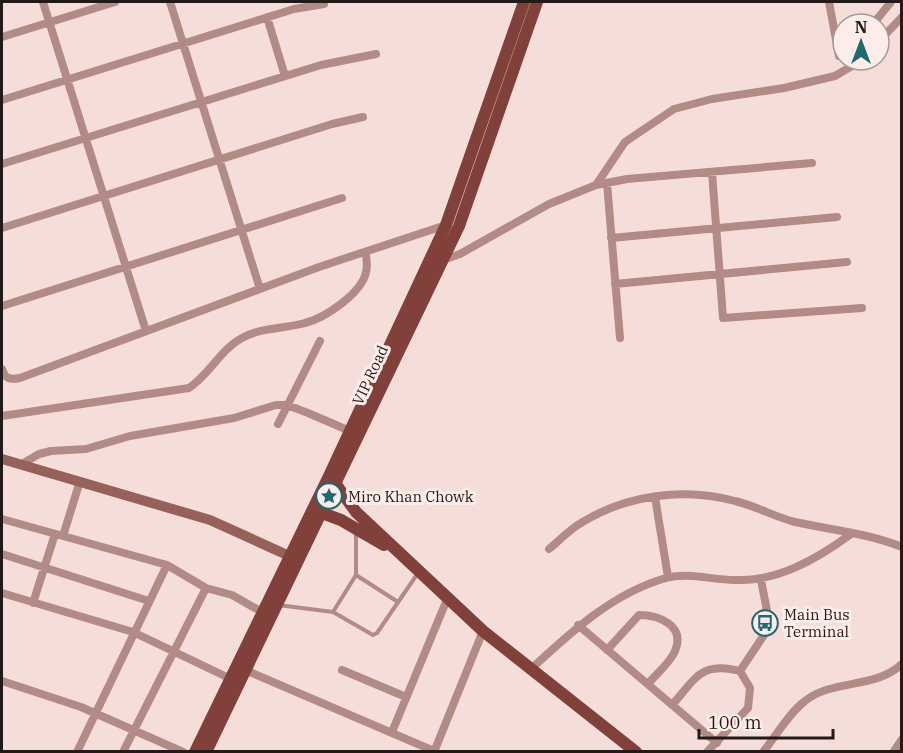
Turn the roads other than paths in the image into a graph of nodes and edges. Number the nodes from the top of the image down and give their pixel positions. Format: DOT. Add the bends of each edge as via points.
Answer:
graph roads {
  1 [pos="43,2"];
  2 [pos="115,2"];
  3 [pos="170,2"];
  4 [pos="524,2"];
  5 [pos="537,2"];
  6 [pos="324,4"];
  7 [pos="294,5"];
  8 [pos="267,17"];
  9 [pos="902,17"];
  10 [pos="49,22"];
  11 [pos="891,28"];
  12 [pos="2,37"];
  13 [pos="182,44"];
  14 [pos="376,54"];
  15 [pos="841,72"];
  16 [pos="285,76"];
  17 [pos="67,80"];
  18 [pos="2,100"];
  19 [pos="200,102"];
  20 [pos="363,117"];
  21 [pos="85,138"];
  22 [pos="219,159"];
  23 [pos="812,163"];
  24 [pos="2,164"];
  25 [pos="712,172"];
  26 [pos="607,183"];
  27 [pos="596,185"];
  28 [pos="103,196"];
  29 [pos="342,198"];
  30 [pos="837,217"];
  31 [pos="446,225"];
  32 [pos="2,228"];
  33 [pos="717,228"];
  34 [pos="240,230"];
  35 [pos="611,238"];
  36 [pos="366,253"];
  37 [pos="436,258"];
  38 [pos="847,262"];
  39 [pos="126,266"];
  40 [pos="720,274"];
  41 [pos="615,284"];
  42 [pos="260,289"];
  43 [pos="2,306"];
  44 [pos="862,308"];
  45 [pos="146,331"];
  46 [pos="620,338"];
  47 [pos="320,341"];
  48 [pos="2,369"];
  49 [pos="287,405"];
  50 [pos="2,416"];
  51 [pos="278,424"];
  52 [pos="350,431"];
  53 [pos="2,459"];
  54 [pos="22,464"];
  55 [pos="332,480"];
  56 [pos="80,481"];
  57 [pos="655,497"];
  58 [pos="317,511"];
  59 [pos="2,519"];
  60 [pos="356,528"];
  61 [pos="851,534"];
  62 [pos="59,535"];
  63 [pos="902,547"];
  64 [pos="549,549"];
  65 [pos="2,554"];
  66 [pos="294,558"];
  67 [pos="167,565"];
  68 [pos="45,567"];
  69 [pos="416,567"];
  70 [pos="356,574"];
  71 [pos="668,577"];
  72 [pos="761,580"];
  73 [pos="206,588"];
  74 [pos="2,593"];
  75 [pos="448,597"];
  76 [pos="149,601"];
  77 [pos="398,602"];
  78 [pos="33,603"];
  79 [pos="278,605"];
  80 [pos="262,612"];
  81 [pos="333,612"];
  82 [pos="578,625"];
  83 [pos="483,631"];
  84 [pos="133,632"];
  85 [pos="608,650"];
  86 [pos="172,652"];
  87 [pos="902,664"];
  88 [pos="531,669"];
  89 [pos="245,670"];
  90 [pos="342,670"];
  91 [pos="740,671"];
  92 [pos="231,679"];
  93 [pos="2,681"];
  94 [pos="648,684"];
  95 [pos="406,697"];
  96 [pos="672,705"];
  97 [pos="96,713"];
  98 [pos="133,729"];
  99 [pos="392,732"];
  100 [pos="902,740"];
  101 [pos="717,743"];
  102 [pos="621,746"];
  103 [pos="434,751"];
  104 [pos="77,752"];
  105 [pos="123,752"];
  106 [pos="183,752"];
  107 [pos="195,752"];
  108 [pos="207,752"];
  109 [pos="636,752"];
  110 [pos="707,752"];
  111 [pos="763,752"];
  112 [pos="894,752"];
  1 -- 10 [label="street"];
  2 -- 10 [label="street"];
  3 -- 13 [label="street"];
  4 -- 31 [label="main road, VIP Road"];
  5 -- 37 [label="main road, VIP Road" via="459,226"];
  6 -- 7 [label="street"];
  7 -- 8 [label="street"];
  8 -- 13 [label="street"];
  8 -- 16 [label="street"];
  9 -- 11 [label="street"];
  10 -- 12 [label="street"];
  10 -- 17 [label="street"];
  13 -- 17 [label="street"];
  13 -- 19 [label="street"];
  14 -- 16 [label="street"];
  15 -- 27 [label="street" via="784,88 674,109 625,142"];
  16 -- 19 [label="street"];
  17 -- 18 [label="street"];
  17 -- 21 [label="street"];
  19 -- 21 [label="street"];
  19 -- 22 [label="street"];
  20 -- 22 [label="street"];
  21 -- 24 [label="street"];
  21 -- 28 [label="street"];
  22 -- 28 [label="street"];
  22 -- 34 [label="street"];
  23 -- 25 [label="street"];
  25 -- 26 [label="street"];
  25 -- 33 [label="street"];
  26 -- 27 [label="street"];
  26 -- 35 [label="street"];
  27 -- 37 [label="street" via="549,204 460,254"];
  28 -- 32 [label="street"];
  28 -- 39 [label="street"];
  29 -- 34 [label="street"];
  30 -- 33 [label="street"];
  31 -- 36 [label="street"];
  31 -- 37 [label="main road, VIP Road"];
  33 -- 35 [label="street"];
  33 -- 40 [label="street"];
  34 -- 39 [label="street"];
  34 -- 42 [label="street"];
  35 -- 41 [label="street"];
  36 -- 42 [label="street"];
  36 -- 50 [label="street" via="366,274 331,312 306,323 262,330 241,338 189,388"];
  37 -- 52 [label="main road, VIP Road"];
  37 -- 55 [label="main road, VIP Road"];
  38 -- 40 [label="street"];
  39 -- 43 [label="street"];
  39 -- 45 [label="street"];
  40 -- 41 [label="street"];
  40 -- 44 [label="street" via="722,315 726,320"];
  41 -- 46 [label="street"];
  42 -- 45 [label="street"];
  45 -- 48 [label="street" via="20,378 10,380"];
  47 -- 49 [label="street"];
  49 -- 51 [label="street"];
  49 -- 52 [label="street"];
  49 -- 54 [label="street" via="130,436 86,449 51,451"];
  52 -- 55 [label="main road, VIP Road"];
  53 -- 54 [label="main road"];
  54 -- 56 [label="main road"];
  55 -- 58 [label="main road, VIP Road"];
  55 -- 69 [label="main road" via="356,512"];
  56 -- 62 [label="street"];
  56 -- 66 [label="main road" via="210,520"];
  57 -- 61 [label="street" via="694,494 735,501 773,515"];
  57 -- 64 [label="street" via="620,503 580,523"];
  57 -- 71 [label="street"];
  58 -- 60 [label="main road"];
  58 -- 66 [label="main road, VIP Road"];
  59 -- 62 [label="street"];
  60 -- 69 [label="main road"];
  60 -- 70 [label="lane"];
  61 -- 63 [label="street"];
  61 -- 72 [label="street" via="820,557"];
  62 -- 67 [label="street"];
  62 -- 68 [label="street"];
  65 -- 68 [label="street"];
  66 -- 79 [label="main road, VIP Road"];
  66 -- 80 [label="main road, VIP Road"];
  67 -- 73 [label="street"];
  67 -- 76 [label="street"];
  68 -- 76 [label="street"];
  68 -- 78 [label="street"];
  69 -- 75 [label="main road"];
  69 -- 77 [label="lane"];
  70 -- 77 [label="lane"];
  70 -- 81 [label="lane"];
  71 -- 72 [label="street"];
  71 -- 82 [label="street" via="623,596"];
  72 -- 91 [label="street" via="770,626"];
  73 -- 80 [label="street" via="232,595"];
  73 -- 86 [label="street"];
  74 -- 78 [label="street"];
  75 -- 83 [label="main road"];
  75 -- 95 [label="street"];
  76 -- 84 [label="street"];
  77 -- 81 [label="lane" via="373,634"];
  78 -- 84 [label="street"];
  79 -- 81 [label="lane"];
  79 -- 89 [label="main road, VIP Road"];
  80 -- 92 [label="main road, VIP Road"];
  82 -- 85 [label="street"];
  82 -- 88 [label="street"];
  83 -- 88 [label="main road"];
  83 -- 103 [label="street"];
  84 -- 86 [label="street"];
  84 -- 97 [label="street"];
  85 -- 94 [label="street"];
  85 -- 94 [label="street" via="639,615 656,615 670,622 677,635 675,651"];
  86 -- 92 [label="street"];
  86 -- 98 [label="street"];
  87 -- 111 [label="street" via="894,671 806,700"];
  88 -- 102 [label="main road"];
  89 -- 99 [label="street"];
  89 -- 108 [label="main road, VIP Road"];
  90 -- 95 [label="street"];
  91 -- 96 [label="street" via="721,666 702,672"];
  91 -- 101 [label="street" via="750,688 748,708"];
  92 -- 107 [label="main road, VIP Road"];
  93 -- 97 [label="street"];
  94 -- 96 [label="street"];
  95 -- 99 [label="street"];
  96 -- 101 [label="street"];
  97 -- 98 [label="street"];
  97 -- 104 [label="street"];
  98 -- 105 [label="street"];
  98 -- 106 [label="street"];
  99 -- 103 [label="street"];
  100 -- 112 [label="street"];
  101 -- 110 [label="street"];
  102 -- 109 [label="main road"];
}
